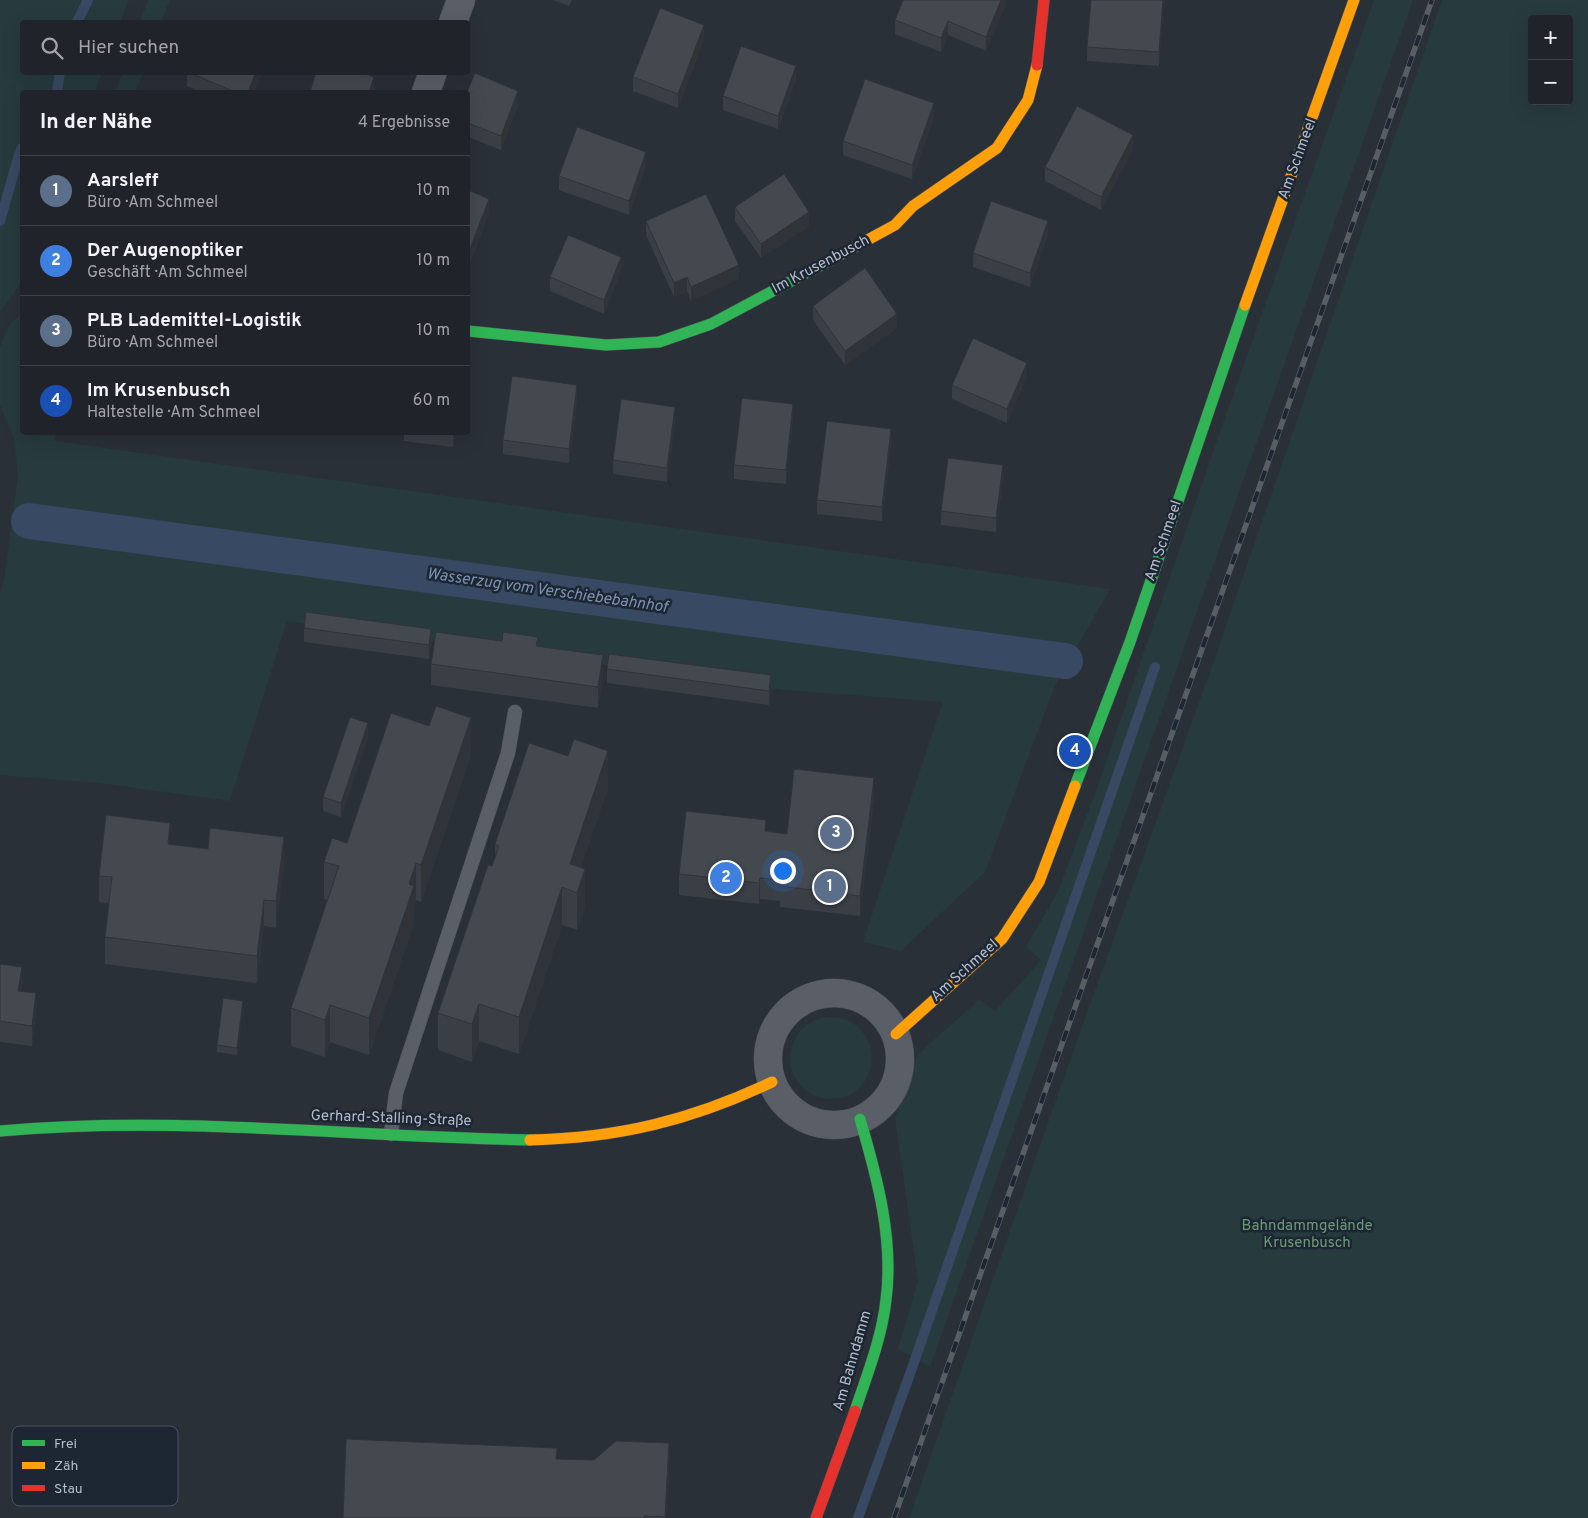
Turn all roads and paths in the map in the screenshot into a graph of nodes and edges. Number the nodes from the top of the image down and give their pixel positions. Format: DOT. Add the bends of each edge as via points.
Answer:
graph roads {
  1 [pos="461,0"];
  2 [pos="1044,0"];
  3 [pos="1354,0"];
  4 [pos="454,20"];
  5 [pos="433,75"];
  6 [pos="427,90"];
  7 [pos="470,331"];
  8 [pos="515,712"];
  9 [pos="896,1034"];
  10 [pos="772,1082"];
  11 [pos="860,1119"];
  12 [pos="0,1131"];
  13 [pos="392,1134"];
  14 [pos="816,1518"];
  1 -- 4 [label="street"];
  2 -- 7 [label="street, Im Krusenbusch" via="1037,64 1028,100 997,148 913,206 894,225 711,324 659,342 606,345"];
  3 -- 9 [label="street, Am Schmeel" via="1216,387 1130,642 1039,882 1002,939"];
  5 -- 6 [label="street"];
  8 -- 13 [label="lane" via="508,752 396,1093"];
  9 -- 10 [label="street" via="886,1017 858,997 823,993 807,998 777,1025 769,1044"];
  9 -- 11 [label="street" via="900,1073 892,1093 878,1109"];
  10 -- 11 [label="street" via="782,1100 797,1115 813,1122 839,1126"];
  10 -- 13 [label="street, Gerhard-Stalling-Straße" via="690,1117 611,1134 530,1138"];
  11 -- 14 [label="street, Am Bahndamm" via="884,1215 887,1291 882,1326 866,1381"];
  12 -- 13 [label="street, Gerhard-Stalling-Straße" via="102,1124"];
}
